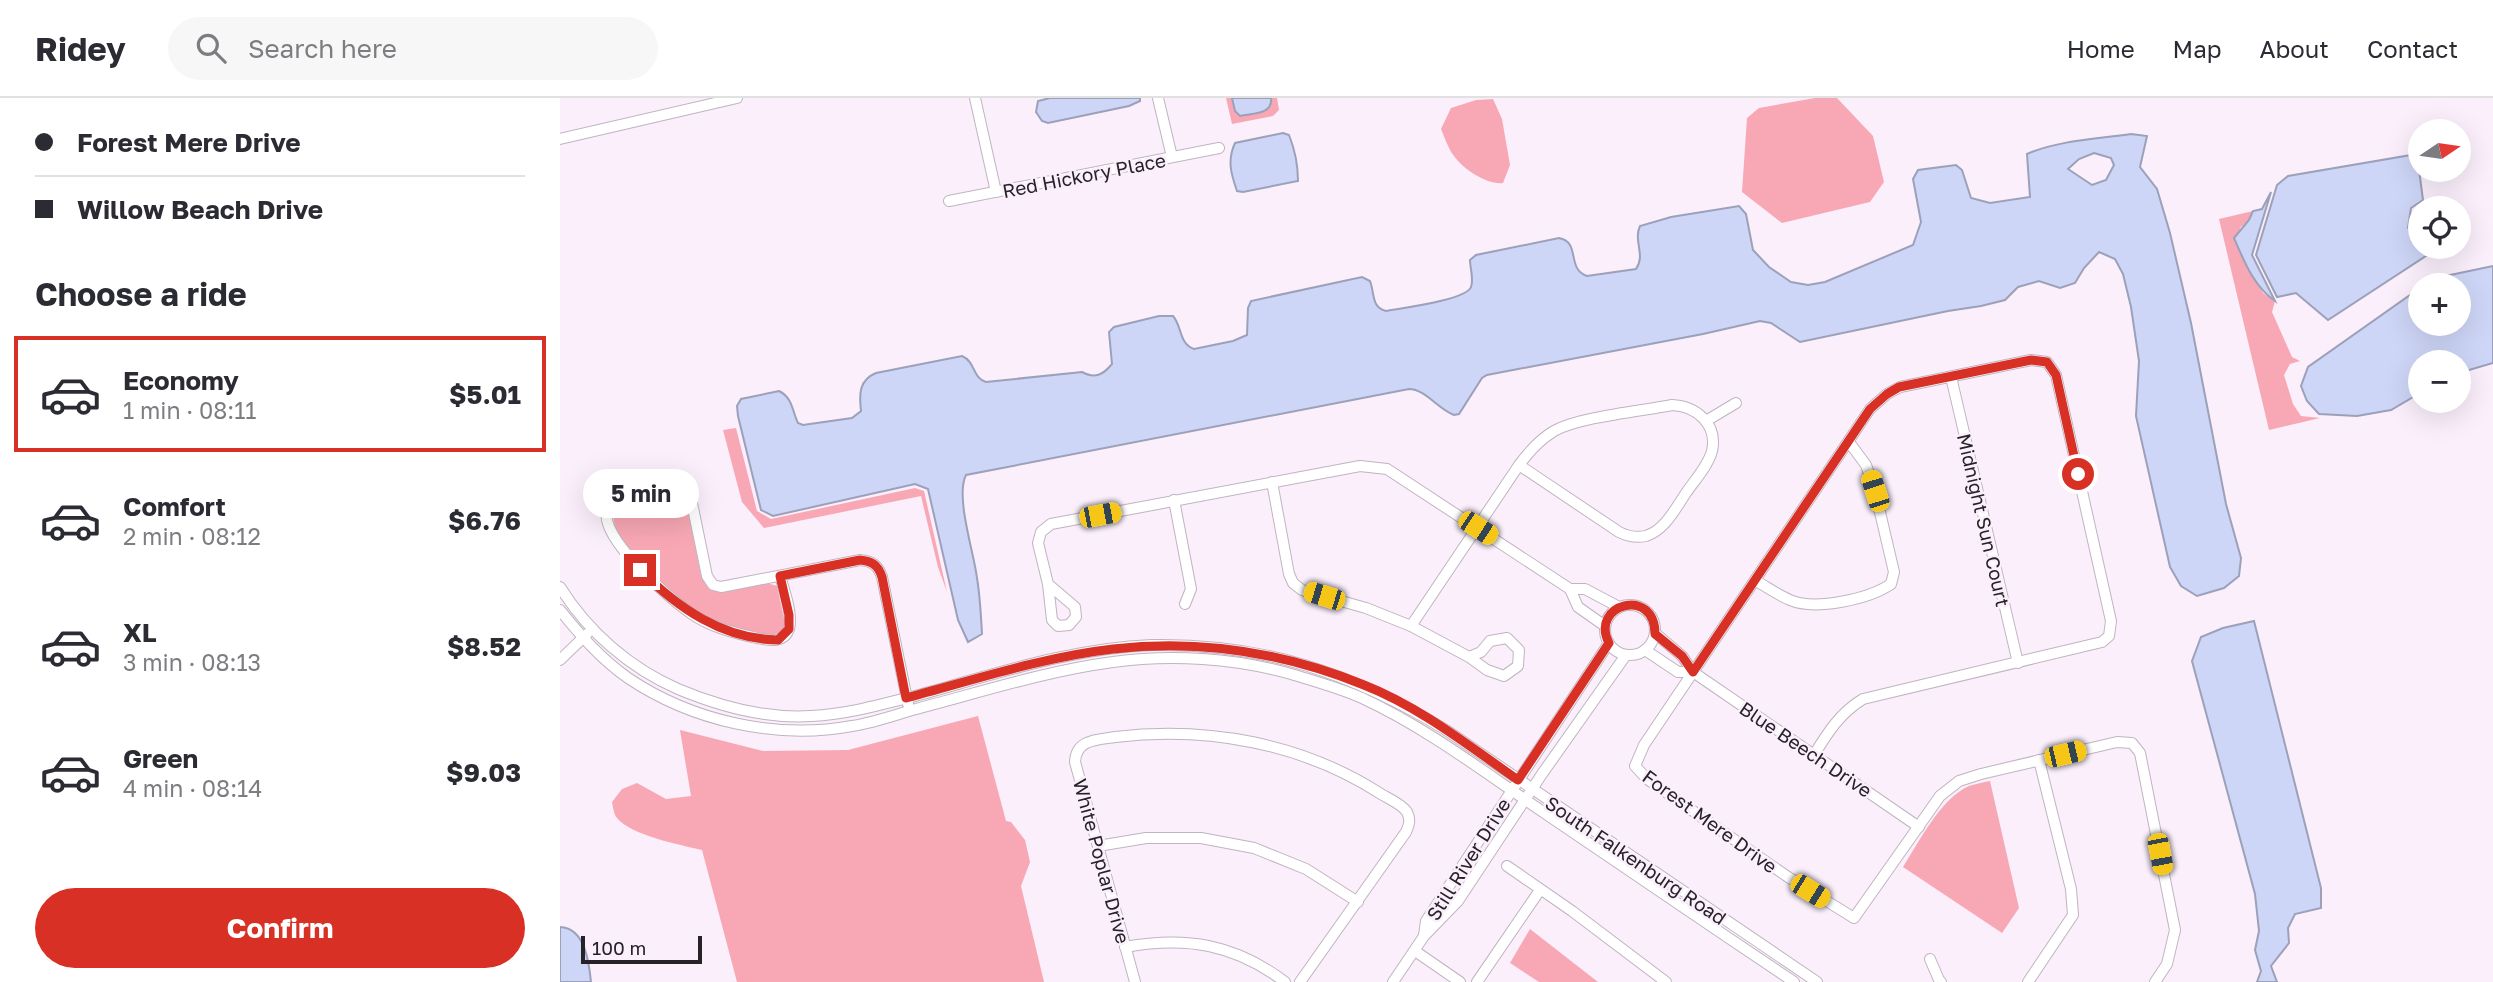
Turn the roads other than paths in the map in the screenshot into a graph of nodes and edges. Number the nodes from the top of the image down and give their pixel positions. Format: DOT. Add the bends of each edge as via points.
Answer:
graph roads {
  1 [pos="737,98"];
  2 [pos="975,98"];
  3 [pos="1158,98"];
  4 [pos="560,139"];
  5 [pos="1219,148"];
  6 [pos="1172,158"];
  7 [pos="996,192"];
  8 [pos="949,201"];
  9 [pos="1951,377"];
  10 [pos="1736,403"];
  11 [pos="1706,421"];
  12 [pos="1849,442"];
  13 [pos="1519,465"];
  14 [pos="1272,482"];
  15 [pos="1174,500"];
  16 [pos="1478,528"];
  17 [pos="780,576"];
  18 [pos="1756,581"];
  19 [pos="1048,584"];
  20 [pos="560,587"];
  21 [pos="1570,589"];
  22 [pos="1185,604"];
  23 [pos="1619,607"];
  24 [pos="560,610"];
  25 [pos="1411,626"];
  26 [pos="1605,626"];
  27 [pos="592,629"];
  28 [pos="1655,634"];
  29 [pos="583,638"];
  30 [pos="1609,643"];
  31 [pos="1188,646"];
  32 [pos="1645,650"];
  33 [pos="1626,655"];
  34 [pos="1469,657"];
  35 [pos="560,660"];
  36 [pos="1188,660"];
  37 [pos="2018,663"];
  38 [pos="1693,672"];
  39 [pos="906,698"];
  40 [pos="909,711"];
  41 [pos="1814,755"];
  42 [pos="2039,760"];
  43 [pos="1518,780"];
  44 [pos="1512,790"];
  45 [pos="1533,791"];
  46 [pos="1526,801"];
  47 [pos="1919,827"];
  48 [pos="1098,846"];
  49 [pos="1507,866"];
  50 [pos="1540,890"];
  51 [pos="1358,902"];
  52 [pos="1734,926"];
  53 [pos="1424,936"];
  54 [pos="1726,936"];
  55 [pos="1125,947"];
  56 [pos="1415,951"];
  57 [pos="1930,959"];
  58 [pos="1135,982"];
  59 [pos="1285,982"];
  60 [pos="1300,982"];
  61 [pos="1393,982"];
  62 [pos="1460,982"];
  63 [pos="1477,982"];
  64 [pos="1666,982"];
  65 [pos="1794,982"];
  66 [pos="1817,982"];
  67 [pos="1941,982"];
  68 [pos="2028,982"];
  69 [pos="2155,982"];
  1 -- 4 [label="street"];
  2 -- 7 [label="street"];
  3 -- 6 [label="street"];
  5 -- 6 [label="street, Red Hickory Place"];
  6 -- 7 [label="street, Red Hickory Place"];
  7 -- 8 [label="street, Red Hickory Place"];
  9 -- 12 [label="street, Forest Mere Drive" via="1899,387 1887,394 1870,409"];
  9 -- 37 [label="street, Midnight Sun Court"];
  9 -- 37 [label="street, Forest Mere Drive" via="2031,360 2047,362 2056,375 2110,629 2102,642"];
  10 -- 11 [label="street"];
  11 -- 13 [label="street" via="1694,410 1672,405 1572,424 1533,446"];
  11 -- 13 [label="street" via="1713,441 1708,460 1665,524 1646,536 1619,532"];
  12 -- 18 [label="street, Forest Mere Drive"];
  12 -- 18 [label="street" via="1866,465 1875,491 1894,572 1891,584 1879,592 1818,605 1791,601"];
  13 -- 16 [label="street"];
  14 -- 15 [label="street"];
  14 -- 16 [label="street" via="1360,466 1387,469"];
  14 -- 25 [label="street" via="1293,583"];
  15 -- 19 [label="street" via="1051,524 1041,532 1038,544"];
  15 -- 22 [label="street" via="1191,589"];
  16 -- 21 [label="street"];
  16 -- 25 [label="street"];
  17 -- 17 [label="street" via="713,585 706,576 692,503 688,494 678,490 617,500 608,508 606,518 616,538 640,570 663,593 710,625 766,640 784,636 789,615"];
  17 -- 39 [label="street" via="860,560 879,568"];
  18 -- 38 [label="street, Forest Mere Drive"];
  20 -- 27 [label="street, South Falkenburg Road"];
  21 -- 23 [label="street" via="1585,589"];
  21 -- 26 [label="street" via="1578,607"];
  23 -- 26 [label="street"];
  23 -- 28 [label="street" via="1641,607 1652,618"];
  24 -- 29 [label="street, South Falkenburg Road"];
  25 -- 34 [label="street"];
  26 -- 30 [label="street"];
  27 -- 29 [label="street"];
  27 -- 39 [label="street, South Falkenburg Road" via="635,666 668,685 737,710 809,716 850,713"];
  28 -- 32 [label="street"];
  28 -- 38 [label="street, Blue Beech Drive" via="1682,656"];
  29 -- 35 [label="street"];
  29 -- 40 [label="street, South Falkenburg Road" via="629,678 664,698 736,723 772,730 813,730 852,726"];
  30 -- 33 [label="street"];
  30 -- 43 [label="street, Still River Drive"];
  31 -- 36 [label="street"];
  31 -- 39 [label="street, South Falkenburg Road" via="1152,645 1067,656"];
  31 -- 43 [label="street, South Falkenburg Road" via="1292,660 1366,685 1446,730"];
  32 -- 33 [label="street"];
  32 -- 38 [label="street, Blue Beech Drive" via="1678,672"];
  33 -- 45 [label="street, Still River Drive"];
  34 -- 34 [label="street" via="1490,641 1507,638 1519,650 1518,666 1504,676"];
  36 -- 40 [label="street, South Falkenburg Road" via="1114,662 1069,670"];
  36 -- 44 [label="street, South Falkenburg Road" via="1289,673 1359,697 1403,719"];
  37 -- 41 [label="street, Forest Mere Drive" via="1863,699 1833,724"];
  38 -- 41 [label="street, Blue Beech Drive"];
  38 -- 47 [label="street, Forest Mere Drive" via="1635,766 1777,869 1854,918"];
  39 -- 40 [label="street"];
  41 -- 47 [label="street, Blue Beech Drive"];
  42 -- 47 [label="street, Forest Mere Drive" via="1958,781 1940,796"];
  42 -- 68 [label="street" via="2071,889 2073,915"];
  42 -- 69 [label="street, Forest Mere Drive" via="2117,743 2132,743 2140,753 2175,930 2167,964"];
  43 -- 44 [label="street, Still River Drive"];
  43 -- 45 [label="street, South Falkenburg Road"];
  44 -- 46 [label="street, South Falkenburg Road"];
  44 -- 53 [label="street, Still River Drive" via="1426,921"];
  45 -- 46 [label="street, Still River Drive"];
  45 -- 52 [label="street, South Falkenburg Road"];
  46 -- 53 [label="street, Still River Drive" via="1458,901"];
  46 -- 54 [label="street, South Falkenburg Road"];
  48 -- 51 [label="street" via="1146,838 1201,838 1254,848 1306,869"];
  48 -- 51 [label="street, White Poplar Drive" via="1075,762 1078,748 1085,743 1168,733 1247,740 1322,763 1406,810 1410,820 1406,832"];
  48 -- 55 [label="street, White Poplar Drive"];
  49 -- 50 [label="street"];
  50 -- 63 [label="street"];
  50 -- 64 [label="street"];
  51 -- 60 [label="street, White Poplar Drive"];
  52 -- 54 [label="street"];
  52 -- 66 [label="street, South Falkenburg Road"];
  53 -- 56 [label="street, Still River Drive"];
  54 -- 65 [label="street, South Falkenburg Road"];
  55 -- 58 [label="street, White Poplar Drive"];
  55 -- 59 [label="street" via="1154,942 1210,945 1241,954"];
  56 -- 61 [label="street, Still River Drive"];
  56 -- 62 [label="street"];
  57 -- 67 [label="street"];
}
